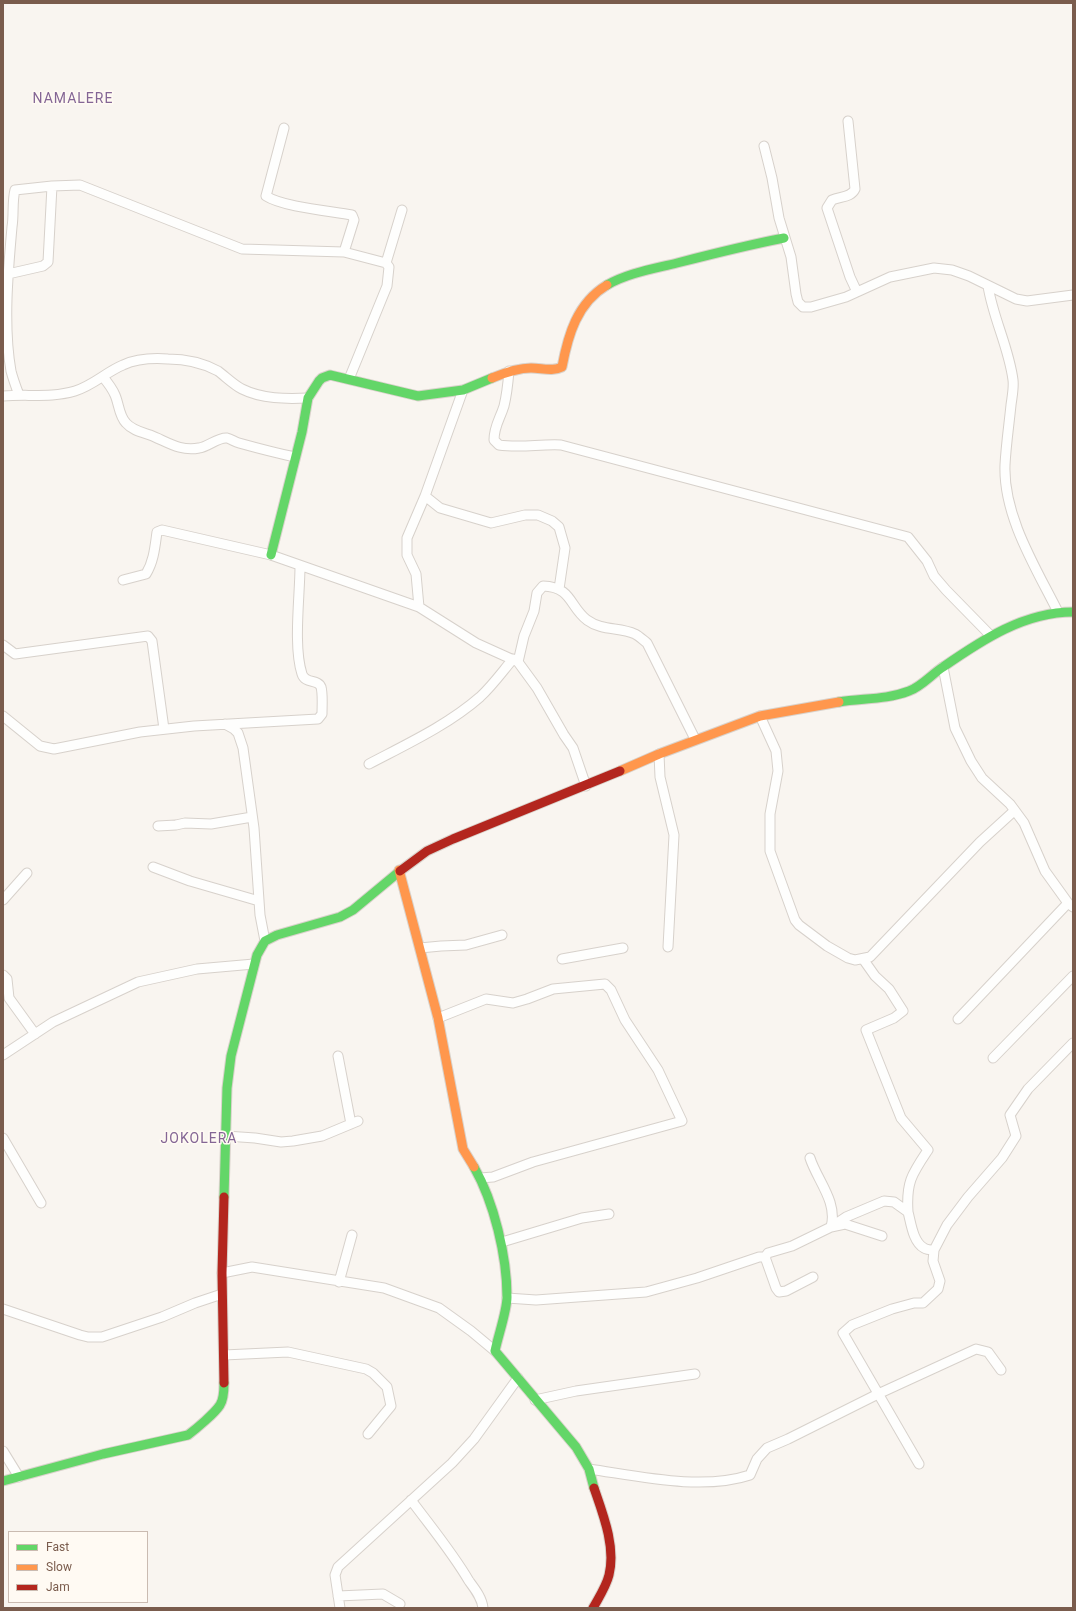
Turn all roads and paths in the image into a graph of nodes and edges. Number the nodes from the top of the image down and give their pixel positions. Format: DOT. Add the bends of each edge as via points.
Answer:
graph roads {
  1 [pos="848,121"];
  2 [pos="284,128"];
  3 [pos="764,146"];
  4 [pos="52,186"];
  5 [pos="402,210"];
  6 [pos="784,238"];
  7 [pos="344,252"];
  8 [pos="386,263"];
  9 [pos="8,274"];
  10 [pos="988,286"];
  11 [pos="857,292"];
  12 [pos="1073,295"];
  13 [pos="509,371"];
  14 [pos="103,377"];
  15 [pos="349,379"];
  16 [pos="463,390"];
  17 [pos="19,395"];
  18 [pos="3,396"];
  19 [pos="308,398"];
  20 [pos="295,457"];
  21 [pos="425,496"];
  22 [pos="271,555"];
  23 [pos="300,566"];
  24 [pos="123,580"];
  25 [pos="559,589"];
  26 [pos="419,607"];
  27 [pos="1058,612"];
  28 [pos="1073,612"];
  29 [pos="991,636"];
  30 [pos="3,645"];
  31 [pos="516,660"];
  32 [pos="943,667"];
  33 [pos="3,716"];
  34 [pos="760,716"];
  35 [pos="225,724"];
  36 [pos="164,730"];
  37 [pos="695,739"];
  38 [pos="659,754"];
  39 [pos="369,764"];
  40 [pos="586,786"];
  41 [pos="1014,811"];
  42 [pos="252,817"];
  43 [pos="158,826"];
  44 [pos="153,867"];
  45 [pos="400,870"];
  46 [pos="27,873"];
  47 [pos="3,900"];
  48 [pos="259,901"];
  49 [pos="1071,905"];
  50 [pos="502,935"];
  51 [pos="265,940"];
  52 [pos="668,947"];
  53 [pos="420,948"];
  54 [pos="623,948"];
  55 [pos="562,959"];
  56 [pos="863,959"];
  57 [pos="254,964"];
  58 [pos="3,975"];
  59 [pos="1073,976"];
  60 [pos="438,1018"];
  61 [pos="958,1019"];
  62 [pos="35,1034"];
  63 [pos="1073,1043"];
  64 [pos="3,1054"];
  65 [pos="338,1056"];
  66 [pos="993,1058"];
  67 [pos="644,1134"];
  68 [pos="226,1136"];
  69 [pos="3,1138"];
  70 [pos="572,1148"];
  71 [pos="810,1158"];
  72 [pos="480,1178"];
  73 [pos="41,1203"];
  74 [pos="908,1212"];
  75 [pos="608,1214"];
  76 [pos="831,1227"];
  77 [pos="352,1235"];
  78 [pos="882,1236"];
  79 [pos="502,1242"];
  80 [pos="934,1250"];
  81 [pos="765,1257"];
  82 [pos="222,1273"];
  83 [pos="813,1277"];
  84 [pos="339,1282"];
  85 [pos="222,1294"];
  86 [pos="507,1298"];
  87 [pos="3,1309"];
  88 [pos="494,1351"];
  89 [pos="224,1355"];
  90 [pos="1001,1370"];
  91 [pos="695,1374"];
  92 [pos="518,1378"];
  93 [pos="878,1394"];
  94 [pos="535,1400"];
  95 [pos="368,1434"];
  96 [pos="3,1451"];
  97 [pos="919,1464"];
  98 [pos="589,1469"];
  99 [pos="19,1477"];
  100 [pos="3,1481"];
  101 [pos="411,1500"];
  102 [pos="338,1596"];
  103 [pos="400,1604"];
  104 [pos="340,1608"];
  105 [pos="483,1608"];
  106 [pos="593,1608"];
  1 -- 11 [label="street" via="855,189 849,196 832,200 827,208"];
  2 -- 7 [label="street" via="266,196 299,206 352,215 354,220"];
  3 -- 6 [label="street"];
  4 -- 7 [label="street" via="80,185 242,249"];
  4 -- 9 [label="street" via="48,262 43,266"];
  4 -- 9 [label="street" via="15,190"];
  5 -- 8 [label="street"];
  6 -- 11 [label="street" via="788,244 800,306 811,307"];
  6 -- 13 [label="street" via="648,269 599,288 580,310 562,367 556,370 531,368"];
  7 -- 8 [label="street"];
  8 -- 15 [label="street" via="389,268 387,286"];
  9 -- 17 [label="street" via="8,336 12,372"];
  10 -- 11 [label="street" via="952,270 934,268 890,277"];
  10 -- 12 [label="street" via="1026,301"];
  10 -- 27 [label="street" via="1013,382 1005,482 1010,504 1033,563"];
  13 -- 16 [label="street"];
  13 -- 29 [label="street" via="507,397 500,419 494,428 494,440 499,445 561,445 908,537 927,561 934,576"];
  14 -- 17 [label="street" via="74,391"];
  14 -- 19 [label="street" via="114,369 132,362 188,360 217,371 241,389 257,395"];
  14 -- 20 [label="street" via="115,394 122,418 131,428 141,433 180,448 198,449 226,438"];
  15 -- 16 [label="street" via="418,396"];
  15 -- 19 [label="street" via="327,375 316,385"];
  16 -- 21 [label="street"];
  17 -- 18 [label="street"];
  19 -- 20 [label="street"];
  20 -- 22 [label="street"];
  21 -- 25 [label="street" via="440,508 491,523 525,515 538,515 552,521 559,526 565,548"];
  21 -- 26 [label="street" via="407,538 406,548 416,574"];
  22 -- 23 [label="street"];
  22 -- 24 [label="street" via="162,530 157,532 154,556 146,574"];
  23 -- 26 [label="street"];
  23 -- 35 [label="street" via="300,665 302,676 321,687 322,716 314,721"];
  25 -- 31 [label="street" via="543,586 537,593 534,611"];
  25 -- 37 [label="street" via="565,592 587,620 607,629 635,634 647,643"];
  26 -- 31 [label="street" via="476,643"];
  27 -- 28 [label="street"];
  27 -- 29 [label="street" via="1033,618"];
  29 -- 32 [label="street"];
  30 -- 36 [label="street" via="15,654 148,636 152,641"];
  31 -- 39 [label="street" via="468,707"];
  31 -- 40 [label="street" via="537,688 573,748"];
  32 -- 34 [label="street" via="910,691 900,694 816,705"];
  32 -- 41 [label="street" via="955,728 964,748 982,778 1010,804"];
  33 -- 36 [label="street" via="40,746 54,749 140,732"];
  34 -- 37 [label="street"];
  34 -- 56 [label="street" via="776,751 778,771 770,814 770,851 795,920 840,954 855,960"];
  35 -- 36 [label="street"];
  35 -- 42 [label="street" via="238,733 243,748"];
  37 -- 38 [label="street"];
  38 -- 40 [label="street"];
  38 -- 52 [label="street" via="660,777 674,835"];
  40 -- 45 [label="street" via="453,839 417,857"];
  41 -- 49 [label="street" via="1024,823 1045,871"];
  41 -- 56 [label="street" via="980,842 870,957"];
  42 -- 43 [label="street" via="211,824"];
  42 -- 48 [label="street"];
  44 -- 48 [label="street" via="190,881"];
  45 -- 51 [label="street" via="376,892 340,917"];
  45 -- 53 [label="street"];
  46 -- 47 [label="street"];
  48 -- 51 [label="street"];
  49 -- 61 [label="street"];
  50 -- 53 [label="street" via="466,945"];
  51 -- 57 [label="street"];
  53 -- 60 [label="street"];
  54 -- 55 [label="street"];
  56 -- 74 [label="street" via="903,1011 894,1018 866,1030 901,1118 928,1150 913,1173 907,1193"];
  57 -- 62 [label="street" via="197,970 138,982 53,1022"];
  57 -- 68 [label="street" via="231,1056 226,1088"];
  58 -- 62 [label="street" via="7,979 10,998"];
  59 -- 66 [label="street"];
  60 -- 72 [label="street" via="463,1149"];
  60 -- 72 [label="street" via="486,999 513,1002 553,989 605,984 658,1070 682,1121"];
  62 -- 64 [label="street"];
  63 -- 80 [label="street" via="1028,1089 1010,1115 1016,1136 1002,1158 947,1225"];
  65 -- 68 [label="street" via="354,1123 322,1136 293,1141"];
  67 -- 70 [label="street" via="594,1140"];
  68 -- 82 [label="street"];
  69 -- 73 [label="street"];
  71 -- 76 [label="street" via="833,1210 834,1219"];
  72 -- 79 [label="street"];
  74 -- 76 [label="street" via="894,1202 884,1200 846,1217"];
  74 -- 80 [label="street" via="917,1240 925,1249"];
  75 -- 79 [label="street" via="582,1218"];
  76 -- 78 [label="street" via="845,1224"];
  76 -- 81 [label="street" via="792,1246 768,1253"];
  77 -- 84 [label="street"];
  79 -- 86 [label="street"];
  80 -- 93 [label="street" via="933,1261 940,1281 938,1289 930,1297 923,1303 892,1309 852,1325 843,1333"];
  81 -- 83 [label="street" via="779,1292"];
  81 -- 86 [label="street" via="646,1292 536,1300"];
  82 -- 84 [label="street" via="252,1267"];
  82 -- 85 [label="street"];
  84 -- 88 [label="street" via="384,1288 439,1308"];
  85 -- 87 [label="street" via="102,1337 80,1335"];
  85 -- 89 [label="street"];
  86 -- 88 [label="street"];
  88 -- 92 [label="street"];
  89 -- 95 [label="street" via="288,1352 366,1369 387,1386 391,1406"];
  89 -- 99 [label="street" via="224,1392 220,1405 188,1435 103,1454"];
  90 -- 93 [label="street" via="988,1352 976,1349"];
  91 -- 94 [label="street" via="576,1391"];
  92 -- 94 [label="street"];
  92 -- 101 [label="street" via="474,1440"];
  93 -- 97 [label="street"];
  93 -- 98 [label="street" via="767,1448 757,1459 750,1475 739,1479 678,1481"];
  94 -- 98 [label="street" via="576,1447"];
  96 -- 99 [label="street"];
  98 -- 106 [label="street" via="611,1556 608,1578"];
  99 -- 100 [label="street"];
  101 -- 102 [label="street" via="338,1567 335,1575"];
  101 -- 105 [label="street" via="454,1556 479,1595"];
  102 -- 103 [label="street" via="384,1594"];
  102 -- 104 [label="street"];
}
